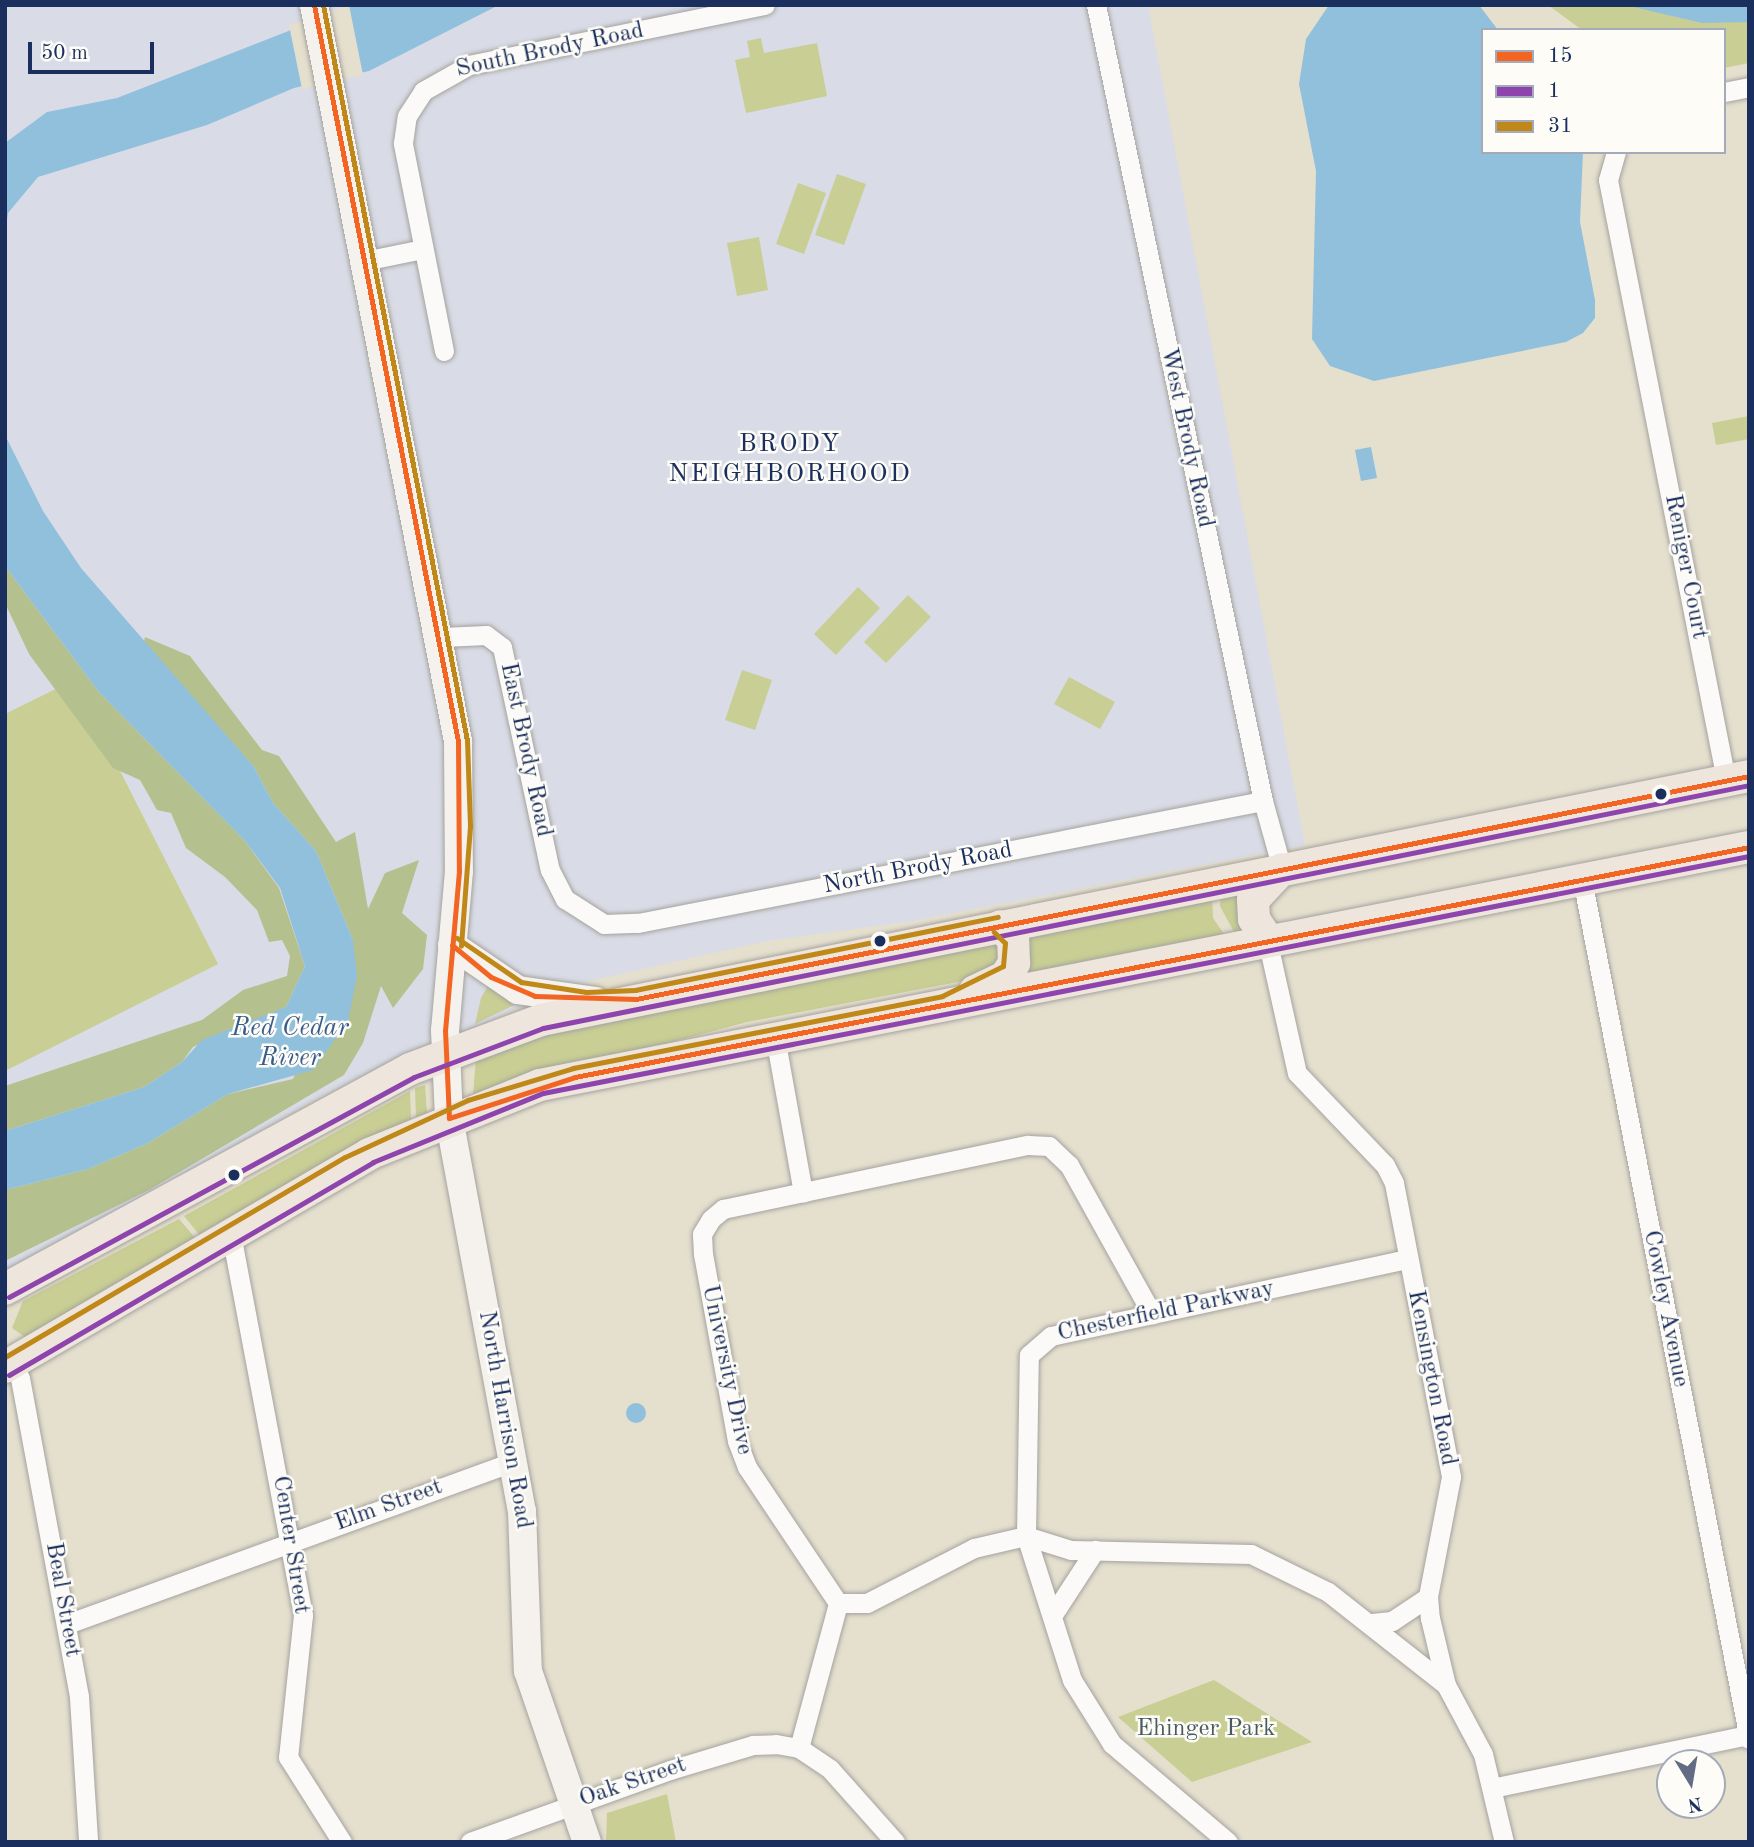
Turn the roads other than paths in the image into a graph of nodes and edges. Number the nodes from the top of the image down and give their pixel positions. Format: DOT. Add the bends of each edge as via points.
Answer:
graph roads {
  1 [pos="314,5"];
  2 [pos="765,5"];
  3 [pos="1096,5"];
  4 [pos="1749,87"];
  5 [pos="1726,92"];
  6 [pos="1615,154"];
  7 [pos="424,248"];
  8 [pos="364,261"];
  9 [pos="444,351"];
  10 [pos="442,637"];
  11 [pos="1737,778"];
  12 [pos="1263,801"];
  13 [pos="1749,846"];
  14 [pos="1282,869"];
  15 [pos="1582,879"];
  16 [pos="576,910"];
  17 [pos="1000,926"];
  18 [pos="1267,939"];
  19 [pos="452,945"];
  20 [pos="636,999"];
  21 [pos="945,1004"];
  22 [pos="775,1037"];
  23 [pos="444,1053"];
  24 [pos="449,1118"];
  25 [pos="803,1192"];
  26 [pos="231,1234"];
  27 [pos="1407,1259"];
  28 [pos="9,1288"];
  29 [pos="1152,1314"];
  30 [pos="7,1362"];
  31 [pos="514,1461"];
  32 [pos="1026,1536"];
  33 [pos="291,1542"];
  34 [pos="1095,1550"];
  35 [pos="1428,1597"];
  36 [pos="838,1603"];
  37 [pos="1052,1616"];
  38 [pos="1372,1623"];
  39 [pos="67,1624"];
  40 [pos="1446,1685"];
  41 [pos="1748,1737"];
  42 [pos="799,1748"];
  43 [pos="1492,1788"];
  44 [pos="577,1802"];
  45 [pos="88,1842"];
  46 [pos="342,1842"];
  47 [pos="470,1842"];
  48 [pos="587,1842"];
  49 [pos="895,1842"];
  50 [pos="1228,1842"];
  51 [pos="1504,1842"];
  1 -- 8 [label="street, North Harrison Road"];
  2 -- 7 [label="street, South Brody Road" via="469,65 423,91 407,116 403,143"];
  3 -- 12 [label="street, West Brody Road"];
  4 -- 5 [label="street"];
  6 -- 11 [label="street, Reniger Court" via="1608,180"];
  7 -- 8 [label="street"];
  7 -- 9 [label="street"];
  8 -- 10 [label="street, North Harrison Road"];
  10 -- 16 [label="street, East Brody Road" via="486,635 502,647 550,870"];
  10 -- 19 [label="street, North Harrison Road" via="461,788"];
  11 -- 14 [label="main road"];
  12 -- 14 [label="street, West Brody Road"];
  12 -- 16 [label="street, North Brody Road" via="638,923 604,924"];
  13 -- 15 [label="main road"];
  14 -- 17 [label="main road"];
  14 -- 18 [label="main road" via="1253,900"];
  15 -- 18 [label="main road"];
  15 -- 41 [label="street, Cowley Avenue"];
  17 -- 20 [label="main road"];
  17 -- 21 [label="main road" via="1014,944 1010,972"];
  18 -- 21 [label="main road"];
  18 -- 27 [label="street, Kensington Road" via="1297,1073 1385,1165"];
  19 -- 20 [label="street" via="491,977 535,996"];
  19 -- 23 [label="street, North Harrison Road"];
  20 -- 23 [label="main road" via="541,1020"];
  21 -- 22 [label="main road"];
  22 -- 24 [label="main road" via="559,1080"];
  22 -- 25 [label="street"];
  23 -- 24 [label="street, North Harrison Road"];
  23 -- 28 [label="main road"];
  24 -- 26 [label="main road" via="359,1160"];
  24 -- 31 [label="street, North Harrison Road"];
  25 -- 29 [label="street, University Drive" via="1049,1146 1069,1165"];
  25 -- 36 [label="street, University Drive" via="723,1209 702,1234 702,1254 747,1467"];
  26 -- 30 [label="main road"];
  26 -- 33 [label="street, Center Street"];
  27 -- 29 [label="street, Chesterfield Parkway"];
  27 -- 35 [label="street, Kensington Road" via="1451,1477 1447,1525"];
  29 -- 32 [label="street, Chesterfield Parkway" via="1051,1336 1029,1354"];
  30 -- 39 [label="street, Beal Street" via="20,1378"];
  31 -- 33 [label="street, Elm Street"];
  31 -- 44 [label="street, North Harrison Road" via="525,1537 528,1671"];
  32 -- 34 [label="street"];
  32 -- 36 [label="street" via="974,1548 867,1603"];
  32 -- 37 [label="street, Chesterfield Parkway"];
  33 -- 39 [label="street, Elm Street"];
  33 -- 46 [label="street, Center Street" via="303,1631 288,1758"];
  34 -- 37 [label="street"];
  34 -- 38 [label="street" via="1251,1554 1290,1568"];
  35 -- 38 [label="street" via="1392,1621"];
  35 -- 40 [label="street, Kensington Road"];
  36 -- 42 [label="street"];
  37 -- 50 [label="street, Chesterfield Parkway" via="1072,1680 1097,1727"];
  38 -- 40 [label="street"];
  39 -- 45 [label="street, Beal Street" via="80,1706"];
  40 -- 43 [label="street, Kensington Road" via="1476,1734"];
  41 -- 43 [label="street"];
  42 -- 44 [label="street, Oak Street" via="752,1745"];
  42 -- 49 [label="street" via="830,1769"];
  43 -- 51 [label="street, Kensington Road"];
  44 -- 47 [label="street, Oak Street"];
  44 -- 48 [label="street, North Harrison Road"];
}
